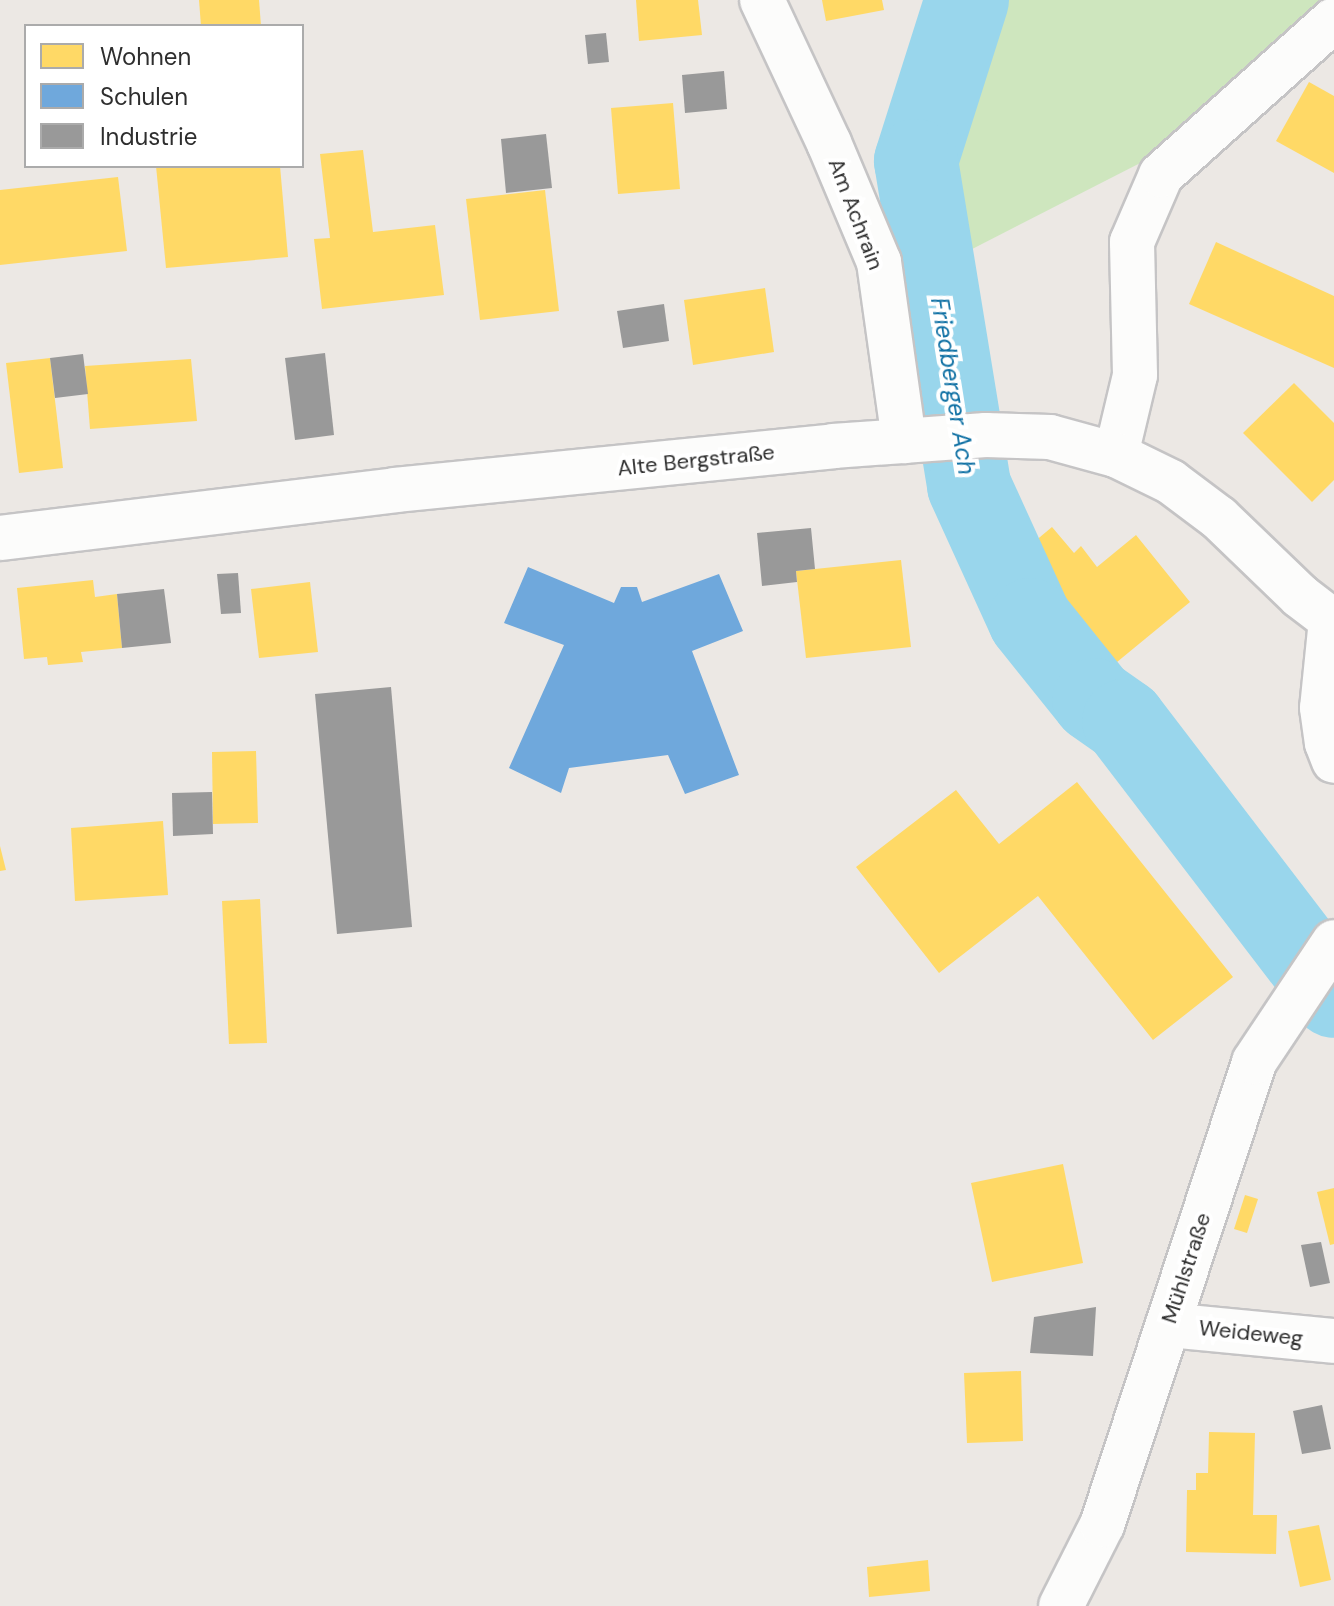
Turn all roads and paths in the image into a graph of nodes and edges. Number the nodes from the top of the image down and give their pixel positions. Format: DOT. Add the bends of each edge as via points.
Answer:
graph roads {
  1 [pos="762,0"];
  2 [pos="1334,20"];
  3 [pos="917,440"];
  4 [pos="1116,455"];
  5 [pos="0,538"];
  6 [pos="1333,621"];
  7 [pos="1334,761"];
  8 [pos="1333,944"];
  9 [pos="1168,1325"];
  10 [pos="1334,1341"];
  11 [pos="1061,1606"];
  1 -- 3 [label="street, Am Achrain" via="879,262"];
  2 -- 4 [label="street" via="1161,175 1132,242 1135,375"];
  3 -- 4 [label="street, Alte Bergstraße" via="1050,437"];
  3 -- 5 [label="street, Alte Bergstraße" via="395,490"];
  4 -- 6 [label="street, Alte Bergstraße" via="1171,482 1219,518"];
  6 -- 7 [label="street" via="1322,708"];
  8 -- 9 [label="street, Mühlstraße" via="1254,1062"];
  9 -- 10 [label="street, Weideweg"];
  9 -- 11 [label="street, Mühlstraße" via="1102,1525"];
}
